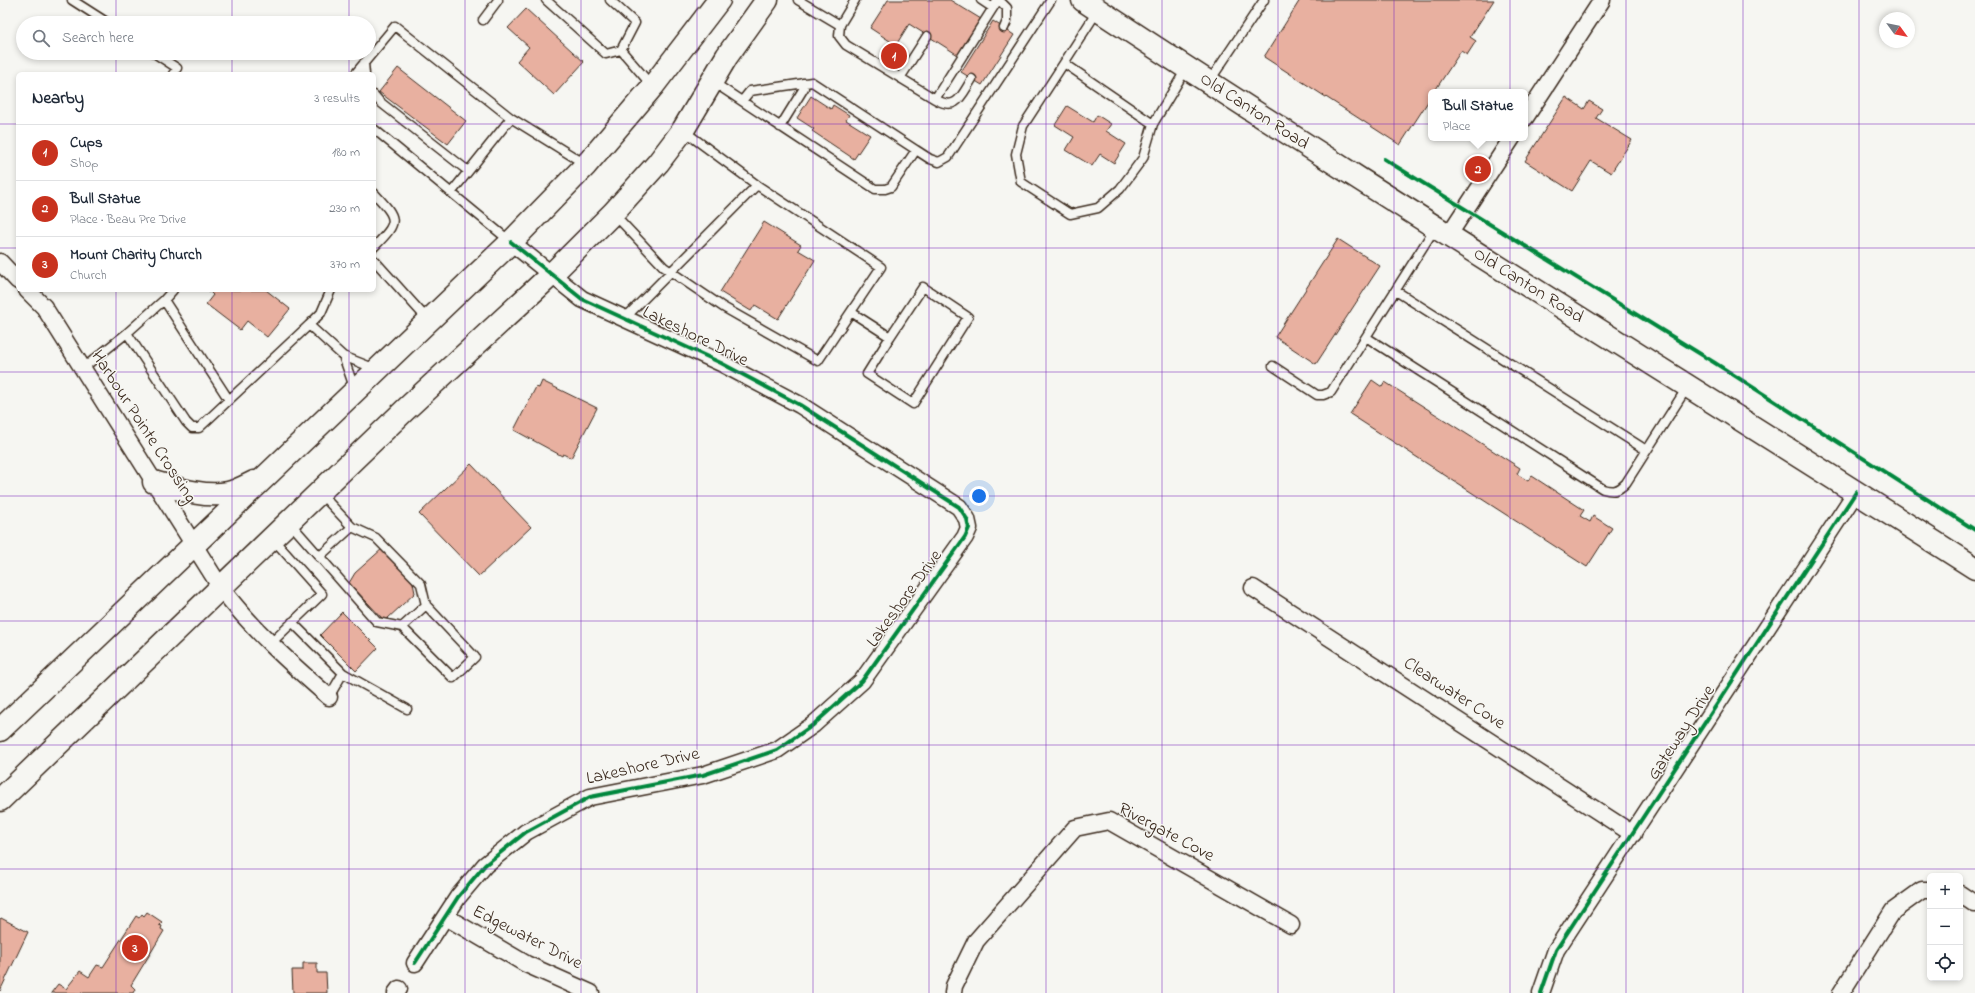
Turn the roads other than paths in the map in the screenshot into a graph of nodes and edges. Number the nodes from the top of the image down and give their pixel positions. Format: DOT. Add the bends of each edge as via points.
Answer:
graph roads {
  1 [pos="72,0"];
  2 [pos="498,0"];
  3 [pos="546,0"];
  4 [pos="610,0"];
  5 [pos="719,0"];
  6 [pos="767,0"];
  7 [pos="798,0"];
  8 [pos="855,0"];
  9 [pos="980,0"];
  10 [pos="998,0"];
  11 [pos="1051,0"];
  12 [pos="1264,0"];
  13 [pos="1602,0"];
  14 [pos="1090,5"];
  15 [pos="993,8"];
  16 [pos="97,16"];
  17 [pos="483,20"];
  18 [pos="840,25"];
  19 [pos="1004,28"];
  20 [pos="928,36"];
  21 [pos="376,49"];
  22 [pos="622,50"];
  23 [pos="165,60"];
  24 [pos="367,60"];
  25 [pos="364,63"];
  26 [pos="1064,63"];
  27 [pos="1186,68"];
  28 [pos="174,72"];
  29 [pos="356,72"];
  30 [pos="365,72"];
  31 [pos="900,78"];
  32 [pos="972,79"];
  33 [pos="712,81"];
  34 [pos="1208,82"];
  35 [pos="803,83"];
  36 [pos="653,86"];
  37 [pos="376,97"];
  38 [pos="935,99"];
  39 [pos="742,101"];
  40 [pos="1528,113"];
  41 [pos="511,118"];
  42 [pos="1153,124"];
  43 [pos="780,127"];
  44 [pos="683,130"];
  45 [pos="376,131"];
  46 [pos="1510,141"];
  47 [pos="916,150"];
  48 [pos="586,165"];
  49 [pos="468,171"];
  50 [pos="757,186"];
  51 [pos="451,193"];
  52 [pos="376,195"];
  53 [pos="613,213"];
  54 [pos="1442,232"];
  55 [pos="511,242"];
  56 [pos="376,245"];
  57 [pos="0,262"];
  58 [pos="376,262"];
  59 [pos="671,271"];
  60 [pos="551,275"];
  61 [pos="16,279"];
  62 [pos="1396,291"];
  63 [pos="31,292"];
  64 [pos="171,292"];
  65 [pos="330,292"];
  66 [pos="164,300"];
  67 [pos="851,312"];
  68 [pos="625,318"];
  69 [pos="429,321"];
  70 [pos="309,325"];
  71 [pos="127,333"];
  72 [pos="890,337"];
  73 [pos="1366,337"];
  74 [pos="343,356"];
  75 [pos="1273,366"];
  76 [pos="82,369"];
  77 [pos="377,369"];
  78 [pos="1688,386"];
  79 [pos="355,391"];
  80 [pos="229,400"];
  81 [pos="1646,450"];
  82 [pos="269,474"];
  83 [pos="154,482"];
  84 [pos="320,492"];
  85 [pos="1856,492"];
  86 [pos="289,522"];
  87 [pos="352,527"];
  88 [pos="272,538"];
  89 [pos="195,545"];
  90 [pos="319,557"];
  91 [pos="1975,568"];
  92 [pos="221,588"];
  93 [pos="1253,588"];
  94 [pos="426,604"];
  95 [pos="292,622"];
  96 [pos="402,627"];
  97 [pos="270,644"];
  98 [pos="343,673"];
  99 [pos="329,698"];
  100 [pos="407,709"];
  101 [pos="0,730"];
  102 [pos="0,800"];
  103 [pos="1633,834"];
  104 [pos="1927,890"];
  105 [pos="1963,896"];
  106 [pos="1975,904"];
  107 [pos="446,917"];
  108 [pos="1291,925"];
  109 [pos="415,963"];
  110 [pos="591,993"];
  111 [pos="953,993"];
  112 [pos="1541,993"];
  113 [pos="1841,993"];
  1 -- 16 [label="lane"];
  2 -- 17 [label="lane"];
  3 -- 22 [label="lane" via="606,54"];
  4 -- 22 [label="lane" via="635,23"];
  5 -- 36 [label="main road"];
  6 -- 33 [label="main road"];
  7 -- 18 [label="lane"];
  8 -- 18 [label="lane"];
  9 -- 15 [label="lane"];
  10 -- 15 [label="lane"];
  10 -- 19 [label="lane" via="1007,8"];
  11 -- 47 [label="lane" via="948,157 939,162"];
  12 -- 34 [label="lane"];
  13 -- 40 [label="street"];
  14 -- 26 [label="lane"];
  14 -- 27 [label="main road, Old Canton Road"];
  15 -- 38 [label="lane"];
  18 -- 31 [label="lane" via="839,36 846,45"];
  20 -- 31 [label="lane"];
  21 -- 41 [label="lane" via="395,26"];
  22 -- 36 [label="lane"];
  23 -- 28 [label="lane" via="177,68"];
  24 -- 25 [label="lane"];
  25 -- 29 [label="lane"];
  25 -- 30 [label="lane"];
  26 -- 42 [label="lane"];
  26 -- 42 [label="lane" via="1023,126 1016,154 1021,182 1070,214 1098,208 1120,189 1143,158"];
  27 -- 34 [label="main road, Old Canton Road"];
  27 -- 42 [label="lane"];
  31 -- 38 [label="lane"];
  32 -- 38 [label="lane" via="954,104 948,105"];
  33 -- 39 [label="lane"];
  33 -- 44 [label="main road"];
  34 -- 54 [label="main road, Old Canton Road"];
  35 -- 39 [label="lane" via="750,90"];
  35 -- 43 [label="lane" via="804,88"];
  35 -- 47 [label="lane" via="812,82"];
  36 -- 48 [label="main road"];
  37 -- 49 [label="lane"];
  39 -- 43 [label="lane"];
  41 -- 48 [label="lane"];
  41 -- 49 [label="lane"];
  43 -- 47 [label="lane" via="875,189 885,190 891,187"];
  44 -- 50 [label="lane"];
  44 -- 53 [label="main road" via="658,163"];
  45 -- 51 [label="lane"];
  46 -- 54 [label="street"];
  48 -- 55 [label="main road"];
  49 -- 51 [label="lane"];
  50 -- 59 [label="lane"];
  50 -- 67 [label="lane" via="881,267"];
  51 -- 55 [label="lane"];
  52 -- 56 [label="lane" via="392,212 393,221 390,232"];
  53 -- 59 [label="lane" via="664,267"];
  53 -- 60 [label="main road"];
  54 -- 62 [label="lane"];
  54 -- 78 [label="main road, Old Canton Road"];
  55 -- 60 [label="street, Lakeshore Drive"];
  55 -- 69 [label="main road"];
  57 -- 61 [label="street"];
  58 -- 69 [label="lane"];
  59 -- 67 [label="lane" via="723,308 818,361"];
  59 -- 68 [label="lane"];
  60 -- 68 [label="street, Lakeshore Drive" via="582,298"];
  60 -- 84 [label="main road"];
  62 -- 73 [label="lane"];
  62 -- 81 [label="lane"];
  63 -- 76 [label="street, Harbour Pointe Crossing" via="44,307"];
  64 -- 66 [label="lane"];
  65 -- 70 [label="lane" via="321,313"];
  66 -- 71 [label="lane"];
  66 -- 80 [label="lane"];
  67 -- 72 [label="lane"];
  68 -- 107 [label="street, Lakeshore Drive" via="721,363 800,406 959,507 967,519 969,528 942,572 862,681 813,725 777,750 703,775 590,797 526,832 485,865 458,897"];
  69 -- 77 [label="main road"];
  70 -- 74 [label="lane"];
  70 -- 80 [label="lane"];
  71 -- 76 [label="lane"];
  71 -- 80 [label="lane" via="192,428 199,428"];
  72 -- 72 [label="lane" via="867,374 913,404 968,317 923,287"];
  73 -- 75 [label="lane" via="1331,392 1323,395 1317,394"];
  73 -- 81 [label="lane" via="1603,489 1612,492 1620,490"];
  74 -- 77 [label="lane"];
  74 -- 79 [label="lane"];
  76 -- 83 [label="street, Harbour Pointe Crossing"];
  77 -- 79 [label="main road"];
  78 -- 81 [label="lane"];
  78 -- 85 [label="main road, Old Canton Road"];
  79 -- 82 [label="main road"];
  82 -- 83 [label="main road" via="243,487 219,494 190,491"];
  82 -- 89 [label="main road"];
  83 -- 89 [label="street, Harbour Pointe Crossing"];
  84 -- 86 [label="main road"];
  84 -- 87 [label="lane"];
  85 -- 91 [label="main road, Old Canton Road"];
  85 -- 103 [label="street, Gateway Drive"];
  86 -- 88 [label="main road"];
  86 -- 90 [label="lane"];
  87 -- 90 [label="lane"];
  87 -- 94 [label="lane" via="376,538 421,584"];
  88 -- 92 [label="main road"];
  88 -- 95 [label="lane" via="322,594"];
  89 -- 92 [label="street, Harbour Pointe Crossing"];
  89 -- 101 [label="main road"];
  90 -- 96 [label="lane" via="377,622"];
  92 -- 97 [label="street, Harbour Pointe Crossing"];
  92 -- 102 [label="main road"];
  93 -- 103 [label="street, Clearwater Cove"];
  94 -- 96 [label="lane"];
  94 -- 96 [label="lane" via="476,657 453,678"];
  95 -- 97 [label="lane"];
  95 -- 98 [label="lane"];
  97 -- 99 [label="street, Harbour Pointe Crossing"];
  98 -- 99 [label="lane"];
  98 -- 100 [label="lane"];
  103 -- 112 [label="street, Gateway Drive" via="1556,950"];
  104 -- 113 [label="street" via="1922,890 1893,912"];
  105 -- 106 [label="street"];
  107 -- 109 [label="street, Lakeshore Drive"];
  107 -- 110 [label="street, Edgewater Drive" via="526,964"];
  108 -- 111 [label="street, Rivergate Cove" via="1108,821 1076,828 976,941"];
}
